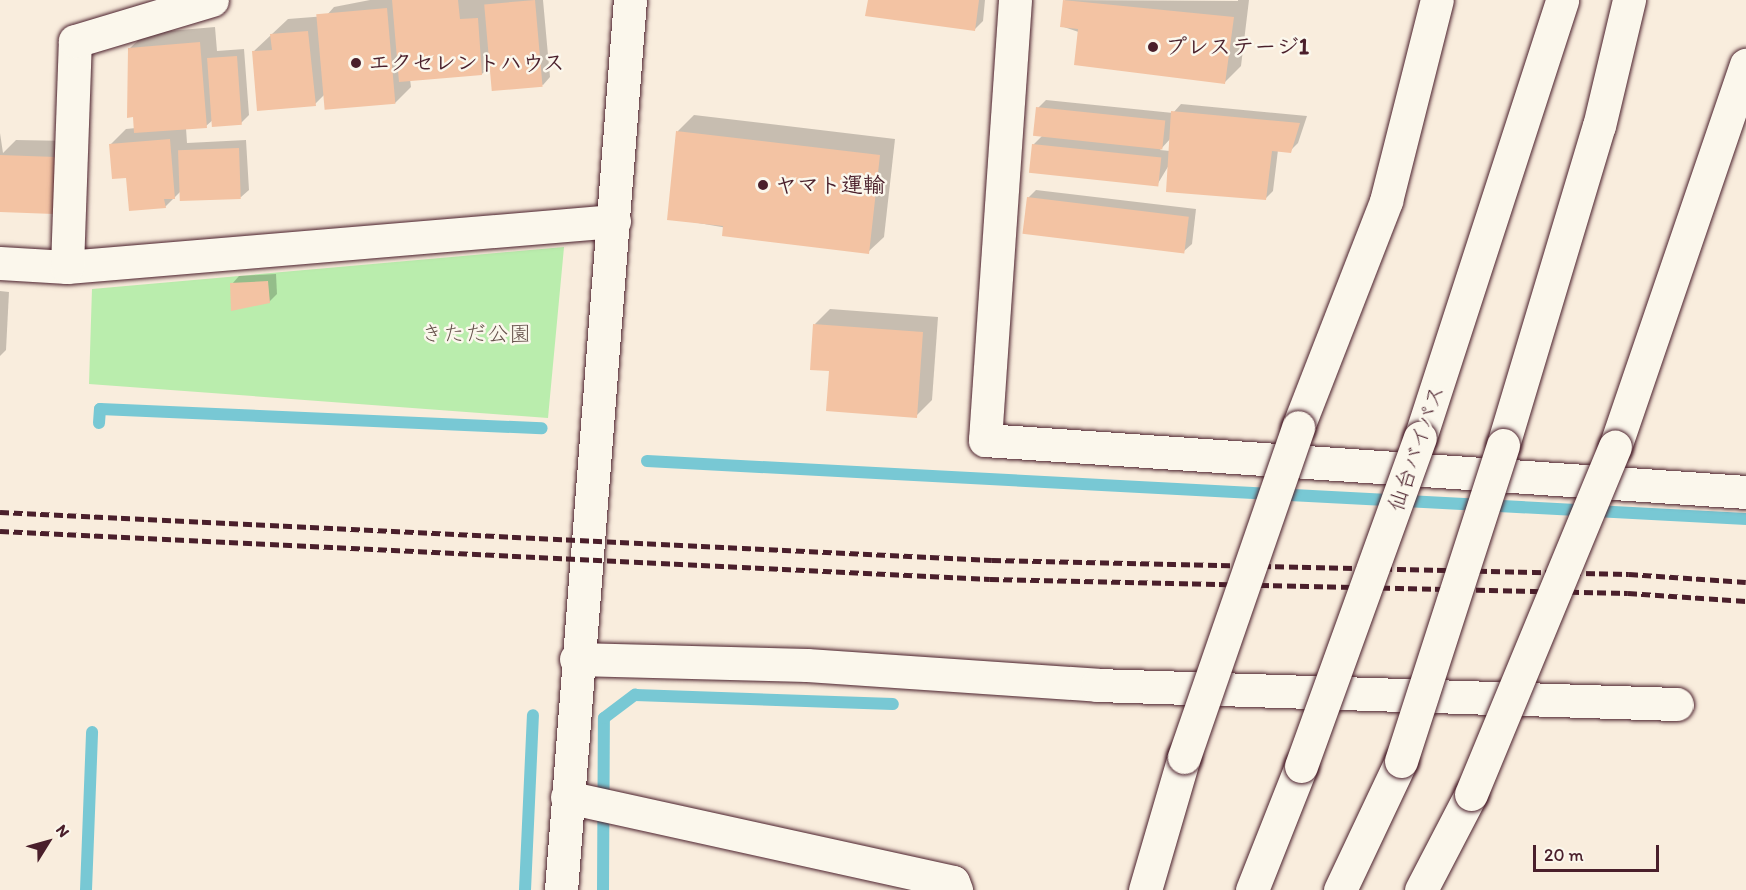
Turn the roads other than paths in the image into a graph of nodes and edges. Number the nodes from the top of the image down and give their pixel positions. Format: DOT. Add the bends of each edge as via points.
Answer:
graph roads {
  1 [pos="630,0"];
  2 [pos="1016,0"];
  3 [pos="1437,0"];
  4 [pos="1562,0"];
  5 [pos="1629,0"];
  6 [pos="193,3"];
  7 [pos="1746,65"];
  8 [pos="614,221"];
  9 [pos="0,263"];
  10 [pos="68,267"];
  11 [pos="1746,492"];
  12 [pos="576,659"];
  13 [pos="1677,704"];
  14 [pos="578,799"];
  15 [pos="561,890"];
  16 [pos="956,890"];
  17 [pos="1145,890"];
  18 [pos="1252,890"];
  19 [pos="1340,890"];
  20 [pos="1422,890"];
  1 -- 8 [label="main road"];
  2 -- 11 [label="main road" via="985,440"];
  3 -- 17 [label="main road, bridge" via="1386,201 1298,427 1184,757"];
  4 -- 18 [label="main road, 仙台バイパス, bridge" via="1420,438"];
  5 -- 19 [label="main road, bridge" via="1599,126 1503,445 1401,761"];
  6 -- 10 [label="main road" via="75,41"];
  7 -- 20 [label="main road, bridge" via="1615,447 1471,794"];
  8 -- 10 [label="main road"];
  8 -- 12 [label="main road"];
  9 -- 10 [label="main road"];
  12 -- 13 [label="main road" via="795,665 1097,685"];
  12 -- 14 [label="main road"];
  14 -- 15 [label="main road"];
  14 -- 16 [label="main road" via="953,882"];
}
